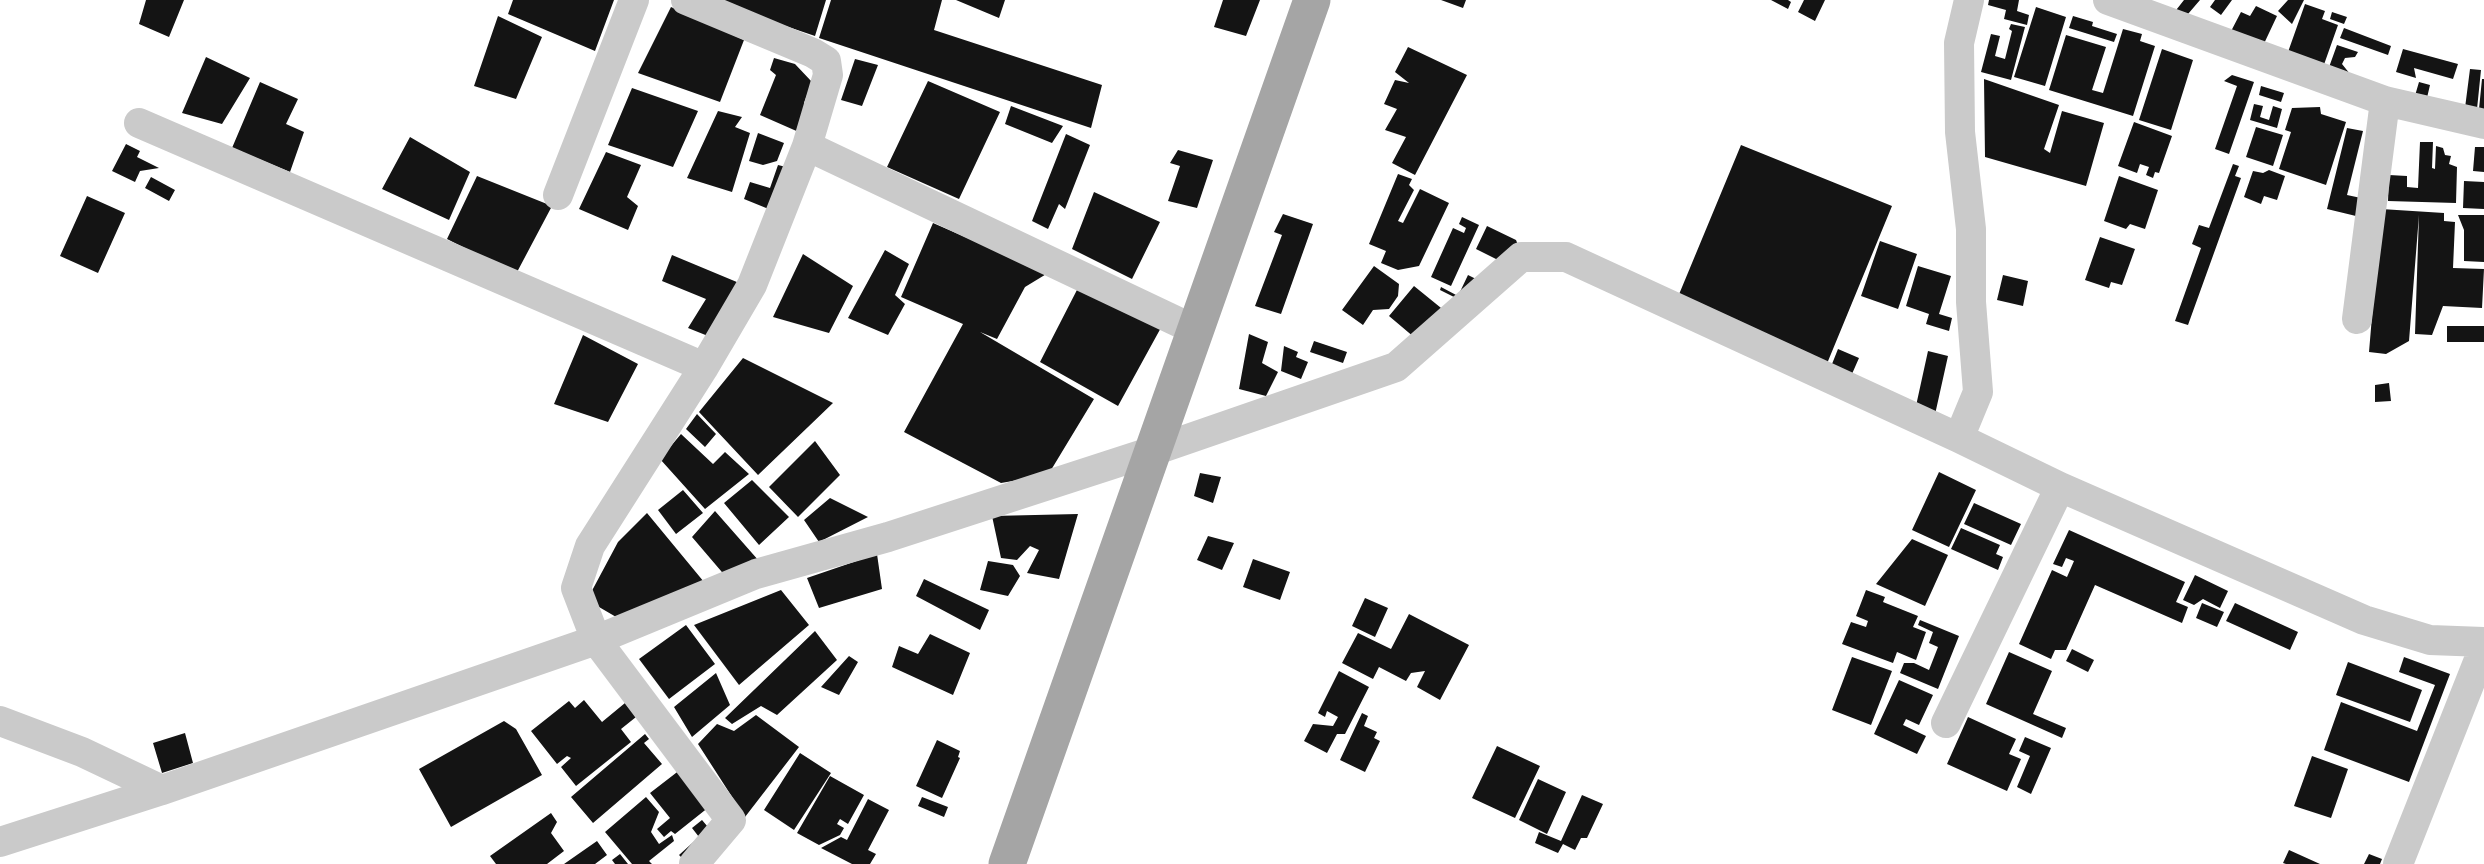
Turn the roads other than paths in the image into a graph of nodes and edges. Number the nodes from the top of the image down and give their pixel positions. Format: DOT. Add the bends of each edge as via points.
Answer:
graph roads {
  1 [pos="634,0"];
  2 [pos="686,0"];
  3 [pos="1312,0"];
  4 [pos="1969,0"];
  5 [pos="2108,0"];
  6 [pos="2385,101"];
  7 [pos="139,123"];
  8 [pos="2484,124"];
  9 [pos="807,146"];
  10 [pos="558,195"];
  11 [pos="2357,319"];
  12 [pos="1195,330"];
  13 [pos="704,366"];
  14 [pos="1959,438"];
  15 [pos="1153,451"];
  16 [pos="2060,487"];
  17 [pos="596,640"];
  18 [pos="2484,644"];
  19 [pos="0,721"];
  20 [pos="1946,723"];
  21 [pos="162,790"];
  22 [pos="0,842"];
  23 [pos="694,864"];
  24 [pos="1007,864"];
  25 [pos="2398,864"];
  1 -- 10 [label="street"];
  2 -- 9 [label="street" via="826,61 828,75"];
  3 -- 12 [label="main road"];
  4 -- 14 [label="street" via="1959,43 1960,132 1971,229 1970,302 1978,392"];
  5 -- 6 [label="street"];
  6 -- 8 [label="street"];
  6 -- 11 [label="street"];
  7 -- 13 [label="street"];
  9 -- 12 [label="street"];
  9 -- 13 [label="street" via="752,285"];
  12 -- 15 [label="main road"];
  13 -- 17 [label="street" via="590,546 576,588"];
  14 -- 15 [label="street" via="1566,257 1521,257 1396,367"];
  14 -- 16 [label="street"];
  15 -- 17 [label="street" via="888,537 756,574"];
  15 -- 24 [label="main road"];
  16 -- 18 [label="street" via="2364,621 2430,640"];
  16 -- 20 [label="street"];
  17 -- 21 [label="street"];
  17 -- 23 [label="street" via="731,820"];
  18 -- 25 [label="street"];
  19 -- 21 [label="street" via="82,752"];
  21 -- 22 [label="street"];
}
